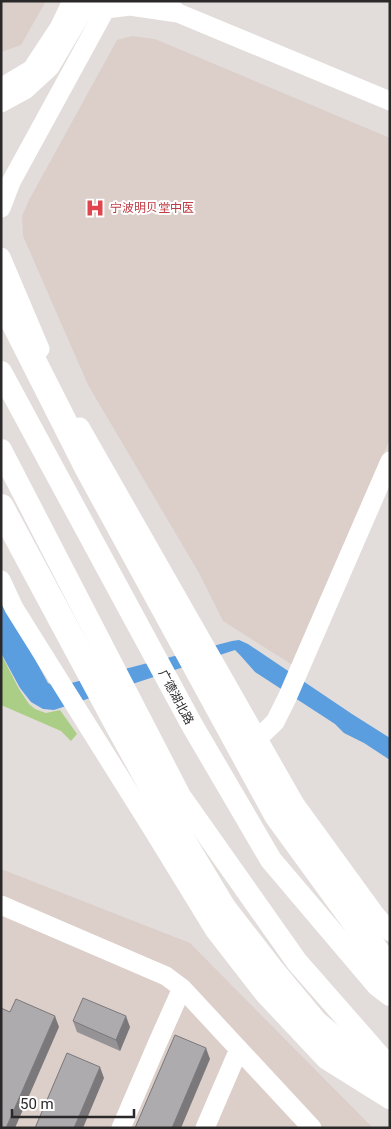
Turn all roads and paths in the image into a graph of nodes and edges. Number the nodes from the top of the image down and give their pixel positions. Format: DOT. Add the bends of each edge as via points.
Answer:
graph roads {
  1 [pos="72,1"];
  2 [pos="163,1"];
  3 [pos="102,4"];
  4 [pos="178,14"];
  5 [pos="1,87"];
  6 [pos="390,101"];
  7 [pos="1,103"];
  8 [pos="1,208"];
  9 [pos="1,257"];
  10 [pos="1,296"];
  11 [pos="4,377"];
  12 [pos="1,450"];
  13 [pos="390,461"];
  14 [pos="1,508"];
  15 [pos="1,580"];
  16 [pos="258,738"];
  17 [pos="1,906"];
  18 [pos="390,932"];
  19 [pos="390,970"];
  20 [pos="182,988"];
  21 [pos="390,995"];
  22 [pos="239,1049"];
  23 [pos="390,1068"];
  24 [pos="390,1086"];
  25 [pos="390,1100"];
  26 [pos="121,1128"];
  27 [pos="205,1128"];
  28 [pos="312,1128"];
  1 -- 5 [label="street" via="32,69"];
  2 -- 4 [label="street"];
  3 -- 4 [label="street"];
  3 -- 7 [label="street" via="50,67 25,90"];
  3 -- 8 [label="street" via="11,182"];
  4 -- 6 [label="street"];
  9 -- 16 [label="street" via="53,380"];
  10 -- 19 [label="highway" via="87,467 277,814"];
  11 -- 21 [label="main road, 广德湖北路" via="192,725 271,860 377,985"];
  12 -- 23 [label="main road" via="180,796 297,962"];
  13 -- 16 [label="street" via="287,698 275,722"];
  14 -- 24 [label="highway" via="176,830 223,908 315,1022"];
  15 -- 25 [label="street" via="14,608 215,932 264,994 326,1060"];
  16 -- 18 [label="street" via="295,804"];
  17 -- 20 [label="street" via="166,976"];
  20 -- 22 [label="street"];
  20 -- 26 [label="street"];
  22 -- 27 [label="street"];
  22 -- 28 [label="street"];
}
